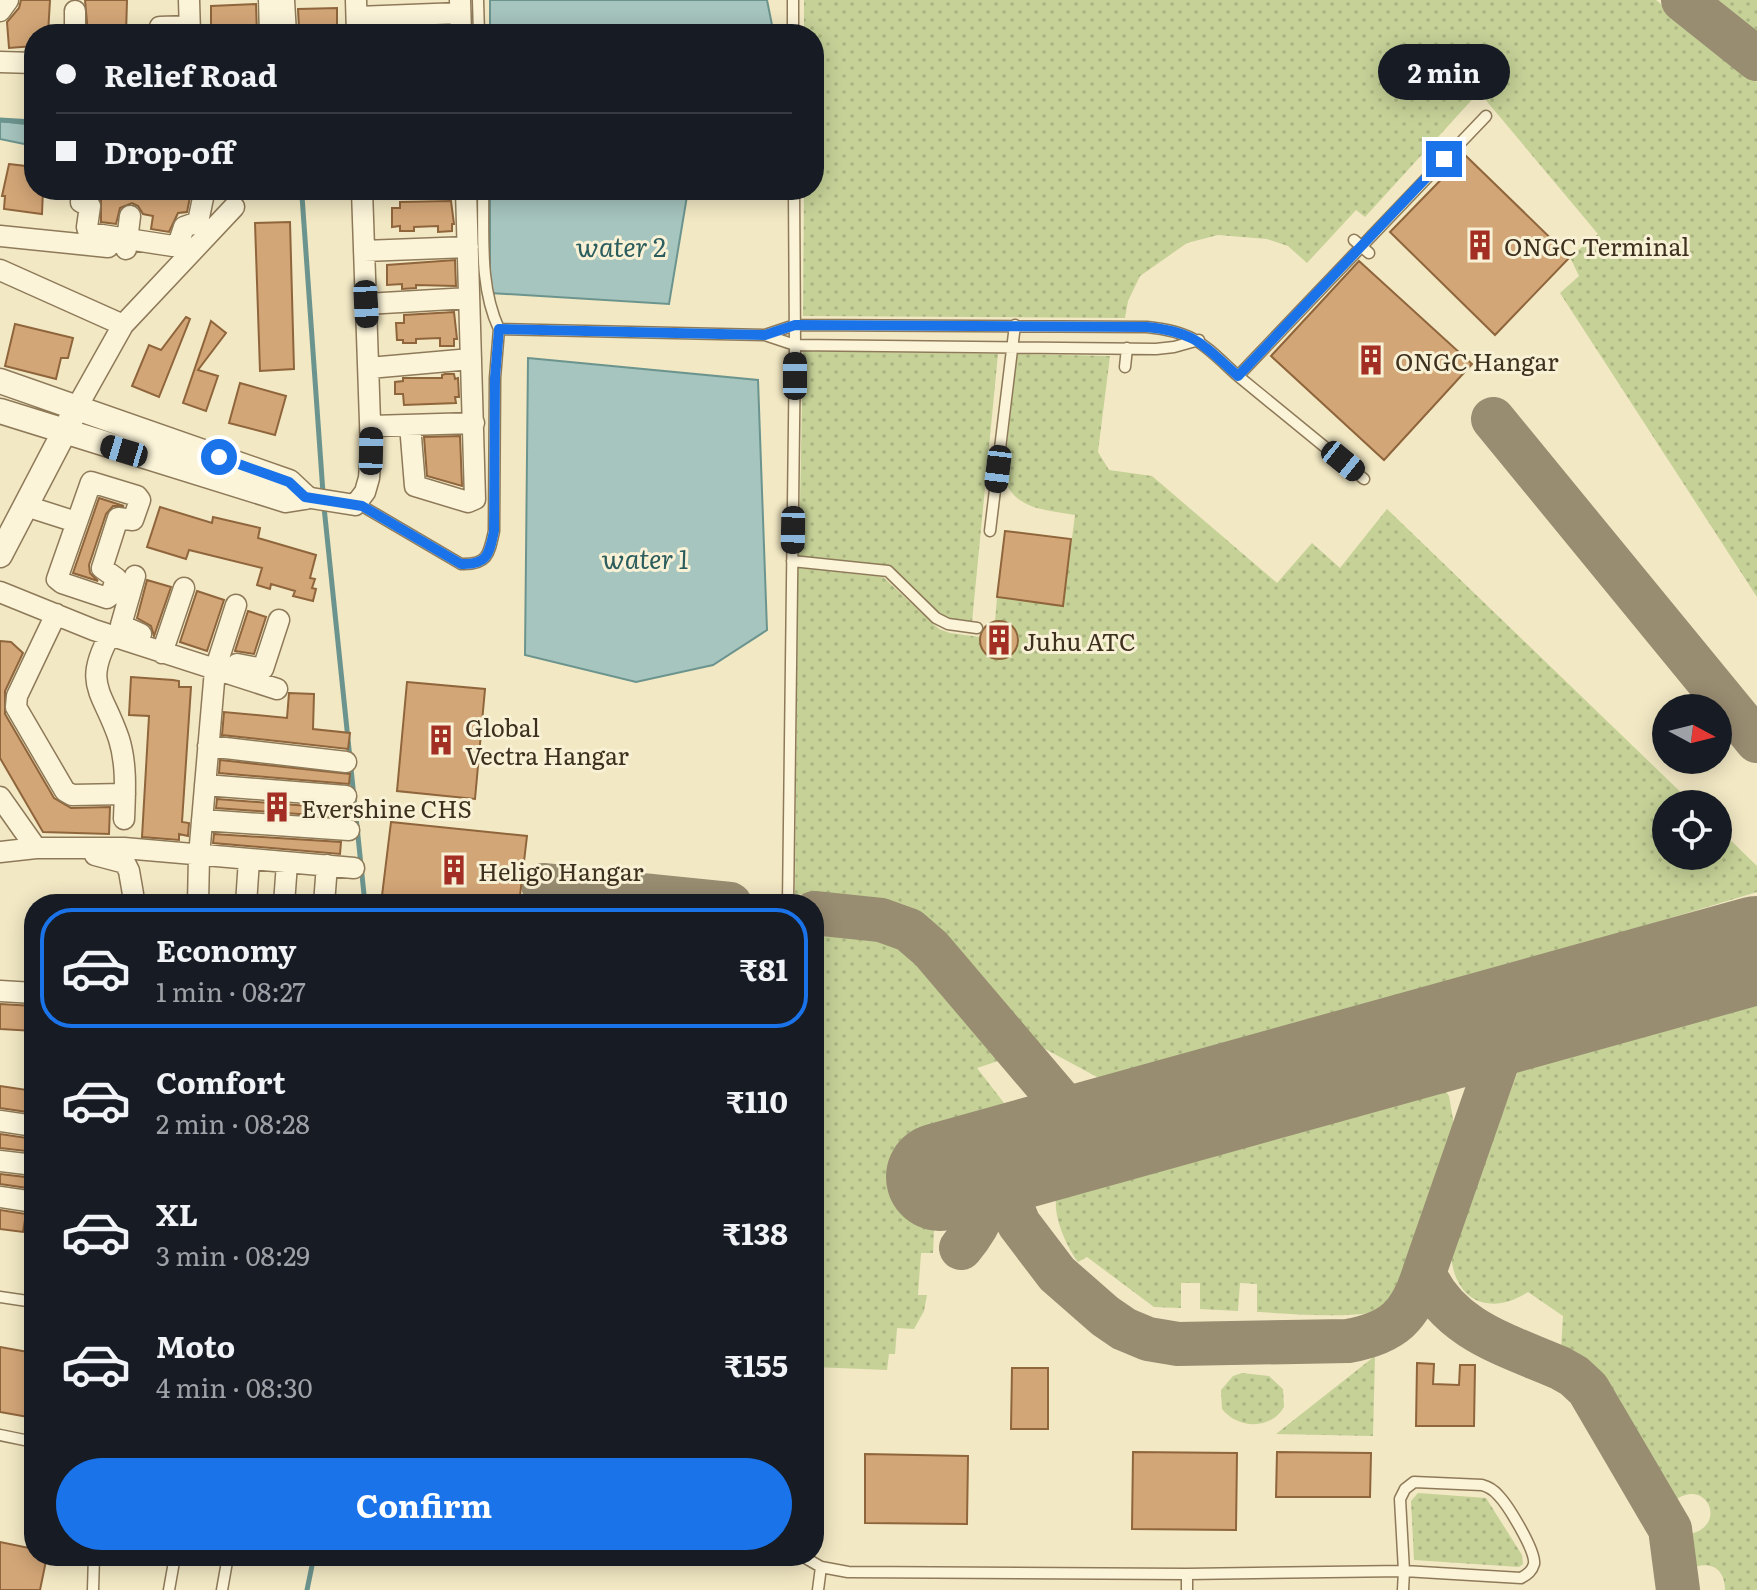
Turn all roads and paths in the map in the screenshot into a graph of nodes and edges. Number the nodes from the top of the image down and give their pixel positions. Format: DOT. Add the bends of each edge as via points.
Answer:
graph roads {
  1 [pos="8,0"];
  2 [pos="189,0"];
  3 [pos="269,0"];
  4 [pos="284,0"];
  5 [pos="297,0"];
  6 [pos="478,0"];
  7 [pos="793,0"];
  8 [pos="460,6"];
  9 [pos="0,11"];
  10 [pos="75,11"];
  11 [pos="357,17"];
  12 [pos="75,24"];
  13 [pos="190,24"];
  14 [pos="270,24"];
  15 [pos="285,24"];
  16 [pos="479,24"];
  17 [pos="793,24"];
  18 [pos="0,62"];
  19 [pos="24,63"];
  20 [pos="1486,116"];
  21 [pos="81,200"];
  22 [pos="203,200"];
  23 [pos="362,200"];
  24 [pos="466,200"];
  25 [pos="483,200"];
  26 [pos="794,200"];
  27 [pos="234,207"];
  28 [pos="130,216"];
  29 [pos="0,236"];
  30 [pos="126,244"];
  31 [pos="468,247"];
  32 [pos="364,251"];
  33 [pos="188,255"];
  34 [pos="0,270"];
  35 [pos="469,298"];
  36 [pos="366,304"];
  37 [pos="123,325"];
  38 [pos="795,325"];
  39 [pos="1015,325"];
  40 [pos="499,329"];
  41 [pos="765,335"];
  42 [pos="1199,340"];
  43 [pos="795,345"];
  44 [pos="1013,346"];
  45 [pos="1127,348"];
  46 [pos="471,359"];
  47 [pos="1125,367"];
  48 [pos="369,368"];
  49 [pos="1238,376"];
  50 [pos="0,381"];
  51 [pos="77,407"];
  52 [pos="0,411"];
  53 [pos="474,423"];
  54 [pos="410,425"];
  55 [pos="372,426"];
  56 [pos="64,432"];
  57 [pos="217,468"];
  58 [pos="1364,479"];
  59 [pos="308,498"];
  60 [pos="351,504"];
  61 [pos="26,506"];
  62 [pos="76,522"];
  63 [pos="990,531"];
  64 [pos="0,555"];
  65 [pos="792,561"];
  66 [pos="135,576"];
  67 [pos="184,588"];
  68 [pos="0,592"];
  69 [pos="236,605"];
  70 [pos="59,616"];
  71 [pos="279,620"];
  72 [pos="977,628"];
  73 [pos="110,635"];
  74 [pos="164,647"];
  75 [pos="44,656"];
  76 [pos="216,664"];
  77 [pos="277,689"];
  78 [pos="208,746"];
  79 [pos="346,762"];
  80 [pos="205,785"];
  81 [pos="121,791"];
  82 [pos="346,796"];
  83 [pos="0,797"];
  84 [pos="124,819"];
  85 [pos="202,820"];
  86 [pos="349,830"];
  87 [pos="36,848"];
  88 [pos="76,850"];
  89 [pos="0,852"];
  90 [pos="199,856"];
  91 [pos="249,860"];
  92 [pos="287,863"];
  93 [pos="327,865"];
  94 [pos="354,868"];
  95 [pos="133,894"];
  96 [pos="198,894"];
  97 [pos="247,894"];
  98 [pos="285,894"];
  99 [pos="325,894"];
  100 [pos="788,894"];
  101 [pos="0,991"];
  102 [pos="24,992"];
  103 [pos="0,1121"];
  104 [pos="24,1125"];
  105 [pos="0,1161"];
  106 [pos="24,1164"];
  107 [pos="0,1197"];
  108 [pos="24,1201"];
  109 [pos="0,1297"];
  110 [pos="24,1301"];
  111 [pos="0,1435"];
  112 [pos="24,1440"];
  113 [pos="94,1566"];
  114 [pos="173,1566"];
  115 [pos="226,1566"];
  116 [pos="821,1567"];
  117 [pos="1404,1571"];
  118 [pos="1187,1574"];
  119 [pos="93,1590"];
  120 [pos="169,1590"];
  121 [pos="222,1590"];
  122 [pos="818,1590"];
  123 [pos="1187,1590"];
  124 [pos="1403,1590"];
  1 -- 9 [label="street"];
  2 -- 13 [label="street"];
  3 -- 14 [label="street"];
  4 -- 5 [label="street"];
  4 -- 15 [label="street"];
  6 -- 16 [label="lane"];
  7 -- 17 [label="lane"];
  8 -- 11 [label="street"];
  10 -- 12 [label="street"];
  18 -- 19 [label="street"];
  20 -- 49 [label="lane"];
  21 -- 30 [label="street" via="90,206 87,232"];
  22 -- 30 [label="street" via="199,220 184,227 178,245"];
  23 -- 32 [label="street"];
  24 -- 31 [label="street"];
  25 -- 40 [label="lane" via="485,289"];
  26 -- 38 [label="lane"];
  27 -- 33 [label="street"];
  28 -- 30 [label="street"];
  29 -- 30 [label="street"];
  30 -- 33 [label="street"];
  31 -- 32 [label="street"];
  31 -- 35 [label="street"];
  32 -- 36 [label="street"];
  33 -- 37 [label="street"];
  34 -- 37 [label="street"];
  35 -- 36 [label="street"];
  35 -- 46 [label="street"];
  36 -- 48 [label="street"];
  37 -- 51 [label="street"];
  38 -- 39 [label="lane"];
  38 -- 41 [label="lane"];
  38 -- 43 [label="lane"];
  39 -- 42 [label="lane" via="1147,327"];
  39 -- 44 [label="lane"];
  40 -- 41 [label="lane"];
  40 -- 60 [label="lane" via="494,531 489,553 474,565 461,564"];
  41 -- 43 [label="lane"];
  42 -- 45 [label="lane" via="1174,347"];
  42 -- 49 [label="lane"];
  43 -- 44 [label="lane"];
  43 -- 65 [label="lane"];
  44 -- 45 [label="lane"];
  44 -- 63 [label="lane"];
  45 -- 47 [label="lane"];
  46 -- 48 [label="street"];
  46 -- 53 [label="street"];
  48 -- 55 [label="street"];
  49 -- 58 [label="lane"];
  50 -- 51 [label="street"];
  51 -- 56 [label="street"];
  51 -- 57 [label="street"];
  52 -- 56 [label="street"];
  53 -- 54 [label="street"];
  53 -- 54 [label="street" via="476,495 468,502 415,486"];
  54 -- 55 [label="street"];
  55 -- 60 [label="street" via="369,478 365,492"];
  56 -- 57 [label="street"];
  56 -- 61 [label="street"];
  57 -- 59 [label="street" via="286,500"];
  59 -- 60 [label="street"];
  61 -- 62 [label="street"];
  61 -- 64 [label="street"];
  62 -- 62 [label="street" via="91,482 140,498 133,520 118,518 102,568 116,578 109,597 58,580"];
  65 -- 72 [label="lane" via="888,571 936,618"];
  65 -- 100 [label="lane"];
  66 -- 74 [label="street" via="121,627"];
  67 -- 74 [label="street"];
  68 -- 70 [label="street"];
  69 -- 76 [label="street"];
  70 -- 73 [label="street"];
  70 -- 75 [label="street"];
  70 -- 81 [label="street" via="16,707 65,791"];
  71 -- 76 [label="street" via="262,671"];
  73 -- 74 [label="street"];
  73 -- 81 [label="street" via="95,672 119,739"];
  74 -- 76 [label="street"];
  76 -- 77 [label="street"];
  76 -- 78 [label="street"];
  78 -- 79 [label="street"];
  78 -- 80 [label="street"];
  80 -- 82 [label="street"];
  80 -- 85 [label="street"];
  81 -- 84 [label="street"];
  83 -- 87 [label="street"];
  85 -- 86 [label="street"];
  85 -- 90 [label="street"];
  87 -- 88 [label="street"];
  87 -- 89 [label="street"];
  88 -- 90 [label="street" via="124,848"];
  88 -- 95 [label="street" via="125,863"];
  90 -- 91 [label="street"];
  90 -- 96 [label="street"];
  91 -- 92 [label="street"];
  91 -- 97 [label="street"];
  92 -- 93 [label="street"];
  92 -- 98 [label="street"];
  93 -- 94 [label="street"];
  93 -- 99 [label="street"];
  101 -- 102 [label="street"];
  103 -- 104 [label="street"];
  105 -- 106 [label="street"];
  107 -- 108 [label="street"];
  109 -- 110 [label="lane"];
  111 -- 112 [label="lane"];
  113 -- 119 [label="lane"];
  114 -- 120 [label="lane"];
  115 -- 121 [label="lane"];
  116 -- 118 [label="lane" via="848,1572"];
  116 -- 122 [label="lane"];
  117 -- 117 [label="lane" via="1400,1499 1414,1482 1492,1489 1534,1560 1521,1578"];
  117 -- 118 [label="lane"];
  117 -- 124 [label="lane"];
  118 -- 123 [label="lane"];
}
